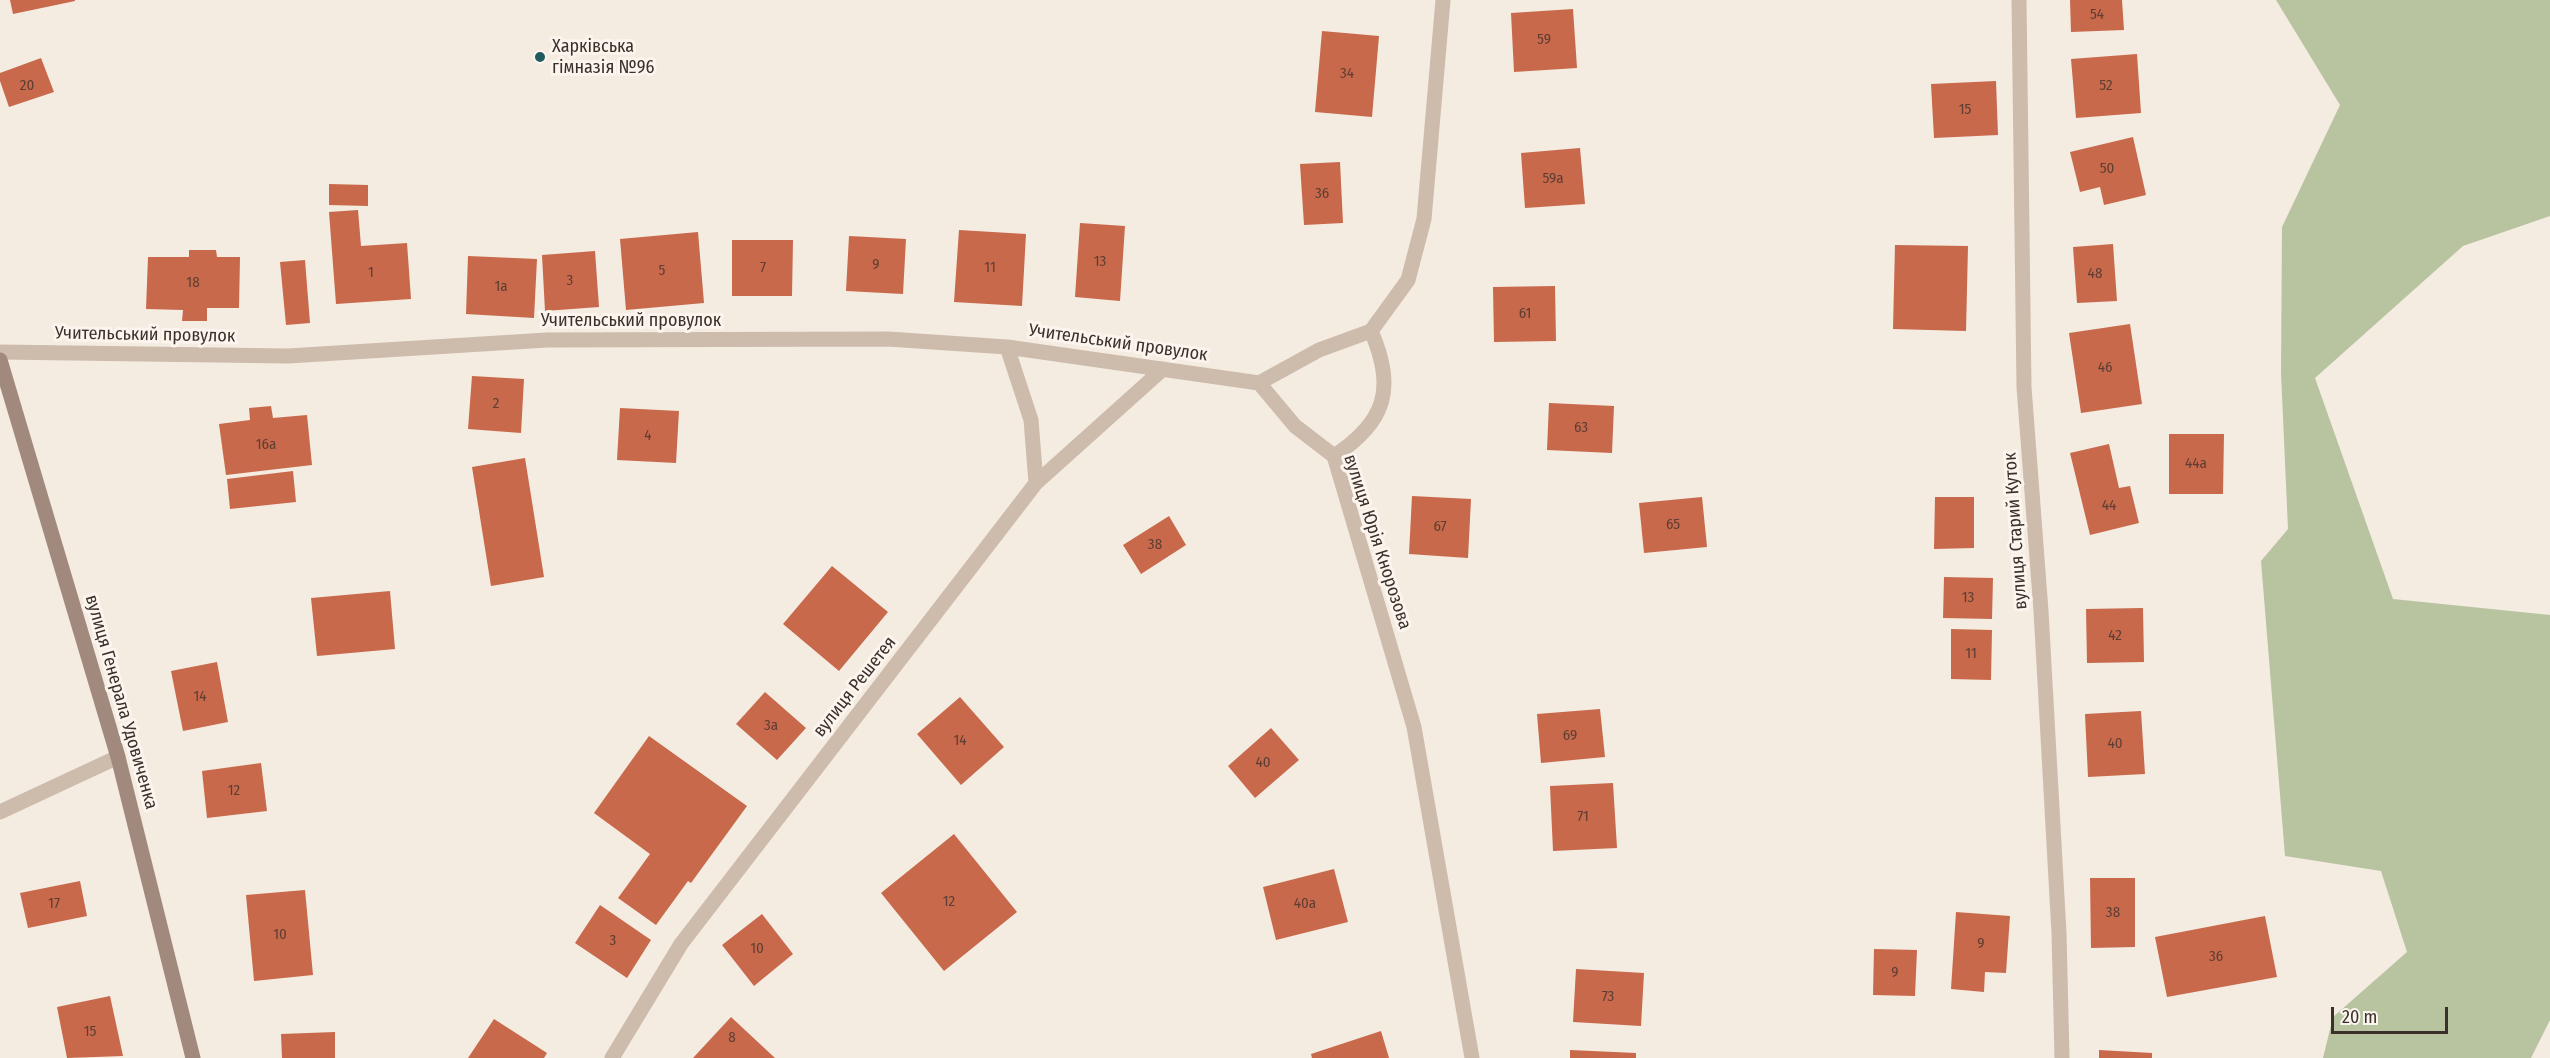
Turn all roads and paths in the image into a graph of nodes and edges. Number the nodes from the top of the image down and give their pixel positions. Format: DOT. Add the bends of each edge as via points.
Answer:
graph roads {
  1 [pos="1443,0"];
  2 [pos="2019,0"];
  3 [pos="1371,331"];
  4 [pos="1007,347"];
  5 [pos="0,352"];
  6 [pos="0,360"];
  7 [pos="1163,369"];
  8 [pos="1259,382"];
  9 [pos="1334,456"];
  10 [pos="1036,483"];
  11 [pos="118,757"];
  12 [pos="0,812"];
  13 [pos="193,1058"];
  14 [pos="612,1058"];
  15 [pos="1472,1058"];
  16 [pos="2062,1058"];
  1 -- 3 [label="street" via="1424,219 1408,280"];
  2 -- 16 [label="street, вулиця Старий Куток" via="2024,387 2045,682"];
  3 -- 8 [label="street" via="1319,350"];
  3 -- 9 [label="street" via="1383,358 1385,388 1376,416 1358,440"];
  4 -- 5 [label="street, Учительський провулок" via="888,339 547,340 288,356"];
  4 -- 7 [label="street, Учительський провулок"];
  4 -- 10 [label="street" via="1032,420"];
  6 -- 11 [label="main road, вулиця Генерала Удовиченка"];
  7 -- 8 [label="street, Учительський провулок"];
  7 -- 10 [label="street, вулиця Решетея"];
  8 -- 9 [label="street, вулиця Юрія Кнорозова" via="1295,426"];
  9 -- 15 [label="street, вулиця Юрія Кнорозова" via="1414,727"];
  10 -- 14 [label="street, вулиця Решетея" via="681,944"];
  11 -- 12 [label="street"];
  11 -- 13 [label="main road, вулиця Генерала Удовиченка"];
}
